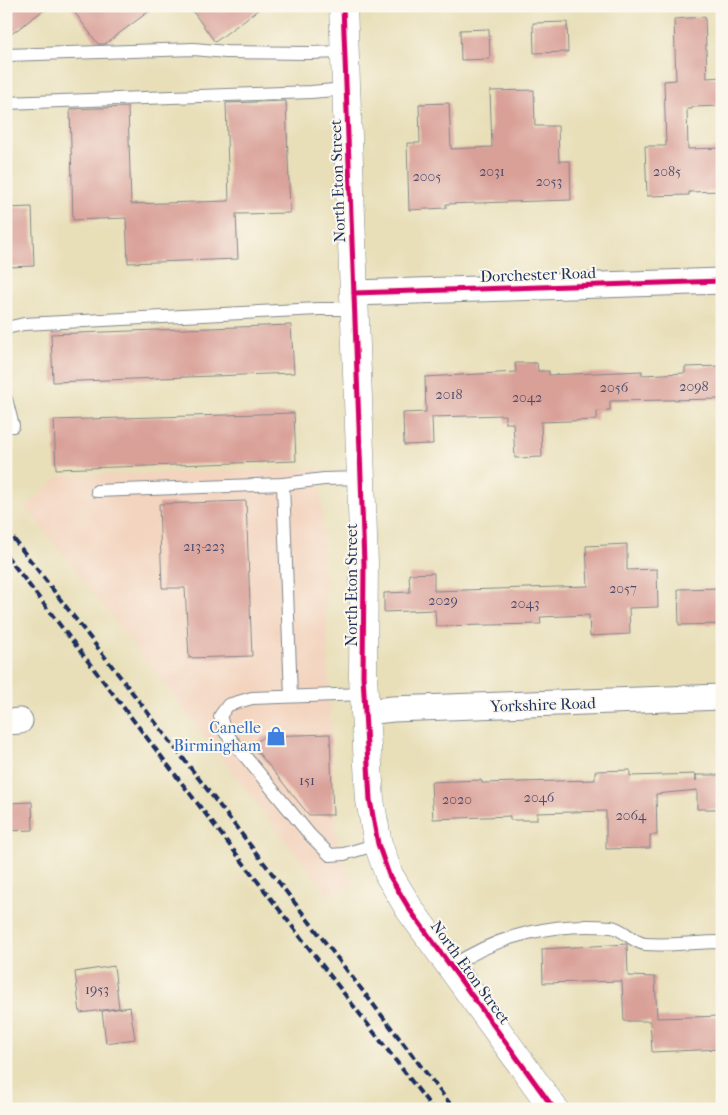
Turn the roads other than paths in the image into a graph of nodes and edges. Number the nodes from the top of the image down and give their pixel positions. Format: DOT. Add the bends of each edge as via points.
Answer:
graph roads {
  1 [pos="343,6"];
  2 [pos="344,52"];
  3 [pos="6,55"];
  4 [pos="346,89"];
  5 [pos="6,103"];
  6 [pos="722,281"];
  7 [pos="355,301"];
  8 [pos="6,328"];
  9 [pos="6,399"];
  10 [pos="13,426"];
  11 [pos="362,478"];
  12 [pos="283,484"];
  13 [pos="97,490"];
  14 [pos="291,696"];
  15 [pos="722,697"];
  16 [pos="364,703"];
  17 [pos="378,844"];
  18 [pos="722,942"];
  19 [pos="451,967"];
  20 [pos="554,1109"];
  1 -- 2 [label="street, North Eton Street"];
  2 -- 3 [label="lane" via="194,49"];
  2 -- 4 [label="street, North Eton Street"];
  4 -- 5 [label="lane"];
  4 -- 7 [label="street, North Eton Street"];
  6 -- 7 [label="street, Dorchester Road"];
  7 -- 8 [label="lane" via="319,309 24,324"];
  7 -- 11 [label="street, North Eton Street"];
  9 -- 10 [label="lane"];
  11 -- 12 [label="lane"];
  11 -- 16 [label="street, North Eton Street"];
  12 -- 13 [label="lane"];
  12 -- 14 [label="lane"];
  14 -- 16 [label="lane"];
  14 -- 17 [label="lane" via="252,698 228,704 220,716 225,732 330,855"];
  15 -- 16 [label="street, Yorkshire Road" via="393,709"];
  16 -- 17 [label="street, North Eton Street" via="370,800"];
  17 -- 19 [label="street, North Eton Street" via="389,875"];
  18 -- 19 [label="lane" via="643,944 614,927 554,927 511,937 471,953"];
  19 -- 20 [label="street, North Eton Street"];
}
